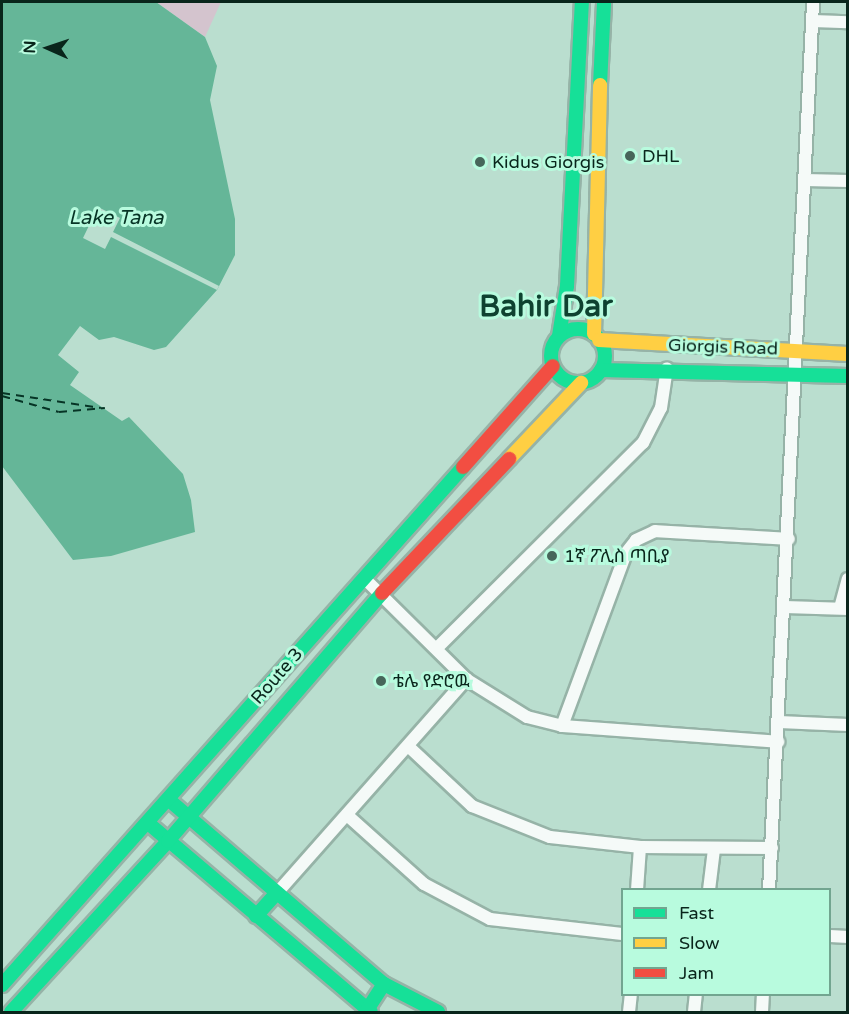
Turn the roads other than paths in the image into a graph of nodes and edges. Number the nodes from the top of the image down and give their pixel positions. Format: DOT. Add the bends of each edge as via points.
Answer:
graph roads {
  1 [pos="582,2"];
  2 [pos="604,2"];
  3 [pos="813,2"];
  4 [pos="813,21"];
  5 [pos="848,22"];
  6 [pos="805,180"];
  7 [pos="848,181"];
  8 [pos="572,205"];
  9 [pos="595,206"];
  10 [pos="559,336"];
  11 [pos="597,337"];
  12 [pos="800,350"];
  13 [pos="848,354"];
  14 [pos="553,366"];
  15 [pos="667,368"];
  16 [pos="601,370"];
  17 [pos="799,374"];
  18 [pos="848,376"];
  19 [pos="581,383"];
  20 [pos="789,539"];
  21 [pos="364,578"];
  22 [pos="848,579"];
  23 [pos="381,594"];
  24 [pos="785,607"];
  25 [pos="844,608"];
  26 [pos="437,648"];
  27 [pos="466,679"];
  28 [pos="779,722"];
  29 [pos="848,725"];
  30 [pos="562,726"];
  31 [pos="778,742"];
  32 [pos="408,746"];
  33 [pos="169,800"];
  34 [pos="347,815"];
  35 [pos="188,817"];
  36 [pos="148,823"];
  37 [pos="168,842"];
  38 [pos="640,847"];
  39 [pos="772,848"];
  40 [pos="714,849"];
  41 [pos="637,888"];
  42 [pos="709,888"];
  43 [pos="769,888"];
  44 [pos="277,893"];
  45 [pos="256,916"];
  46 [pos="621,934"];
  47 [pos="831,936"];
  48 [pos="848,937"];
  49 [pos="384,984"];
  50 [pos="2,985"];
  51 [pos="630,996"];
  52 [pos="696,996"];
  53 [pos="763,996"];
  54 [pos="11,1012"];
  55 [pos="368,1012"];
  56 [pos="438,1012"];
  57 [pos="629,1012"];
  58 [pos="694,1012"];
  59 [pos="762,1012"];
  1 -- 8 [label="main road"];
  2 -- 9 [label="main road"];
  3 -- 4 [label="street"];
  4 -- 5 [label="street"];
  4 -- 6 [label="street"];
  6 -- 7 [label="street"];
  6 -- 12 [label="street"];
  8 -- 9 [label="main road"];
  8 -- 10 [label="main road"];
  9 -- 11 [label="main road"];
  10 -- 11 [label="main road" via="573,329"];
  10 -- 14 [label="main road" via="551,353"];
  11 -- 12 [label="main road, Giorgis Road"];
  11 -- 16 [label="main road" via="605,355"];
  12 -- 13 [label="main road, Giorgis Road"];
  12 -- 17 [label="street"];
  14 -- 19 [label="main road" via="564,380"];
  14 -- 21 [label="main road, Route 3"];
  15 -- 16 [label="main road, Giorgis Road"];
  15 -- 17 [label="main road, Giorgis Road"];
  15 -- 26 [label="street" via="661,408 643,443"];
  16 -- 19 [label="main road"];
  17 -- 18 [label="main road, Giorgis Road"];
  17 -- 20 [label="street"];
  19 -- 23 [label="main road"];
  20 -- 24 [label="street"];
  20 -- 30 [label="street" via="656,531 636,540 626,553"];
  21 -- 23 [label="street"];
  21 -- 33 [label="main road, Route 3"];
  22 -- 25 [label="street"];
  23 -- 26 [label="street"];
  23 -- 35 [label="main road"];
  24 -- 25 [label="street"];
  24 -- 28 [label="street"];
  26 -- 27 [label="street"];
  27 -- 30 [label="street" via="526,717"];
  27 -- 32 [label="street"];
  28 -- 29 [label="street"];
  28 -- 31 [label="street"];
  30 -- 31 [label="street"];
  31 -- 39 [label="street"];
  32 -- 34 [label="street"];
  32 -- 38 [label="street" via="472,806 508,824 550,837"];
  33 -- 35 [label="main road"];
  33 -- 36 [label="main road, Route 3"];
  34 -- 44 [label="street"];
  34 -- 46 [label="street" via="424,884 490,919"];
  35 -- 37 [label="main road"];
  35 -- 44 [label="main road"];
  36 -- 37 [label="main road"];
  36 -- 50 [label="main road, Route 3"];
  37 -- 45 [label="main road"];
  37 -- 54 [label="main road"];
  38 -- 40 [label="street"];
  38 -- 41 [label="street"];
  39 -- 40 [label="street"];
  39 -- 43 [label="street"];
  40 -- 42 [label="street"];
  44 -- 45 [label="main road"];
  44 -- 49 [label="main road"];
  45 -- 55 [label="main road"];
  47 -- 48 [label="street"];
  49 -- 55 [label="main road"];
  49 -- 56 [label="main road"];
  51 -- 57 [label="street"];
  52 -- 58 [label="street"];
  53 -- 59 [label="street"];
}
